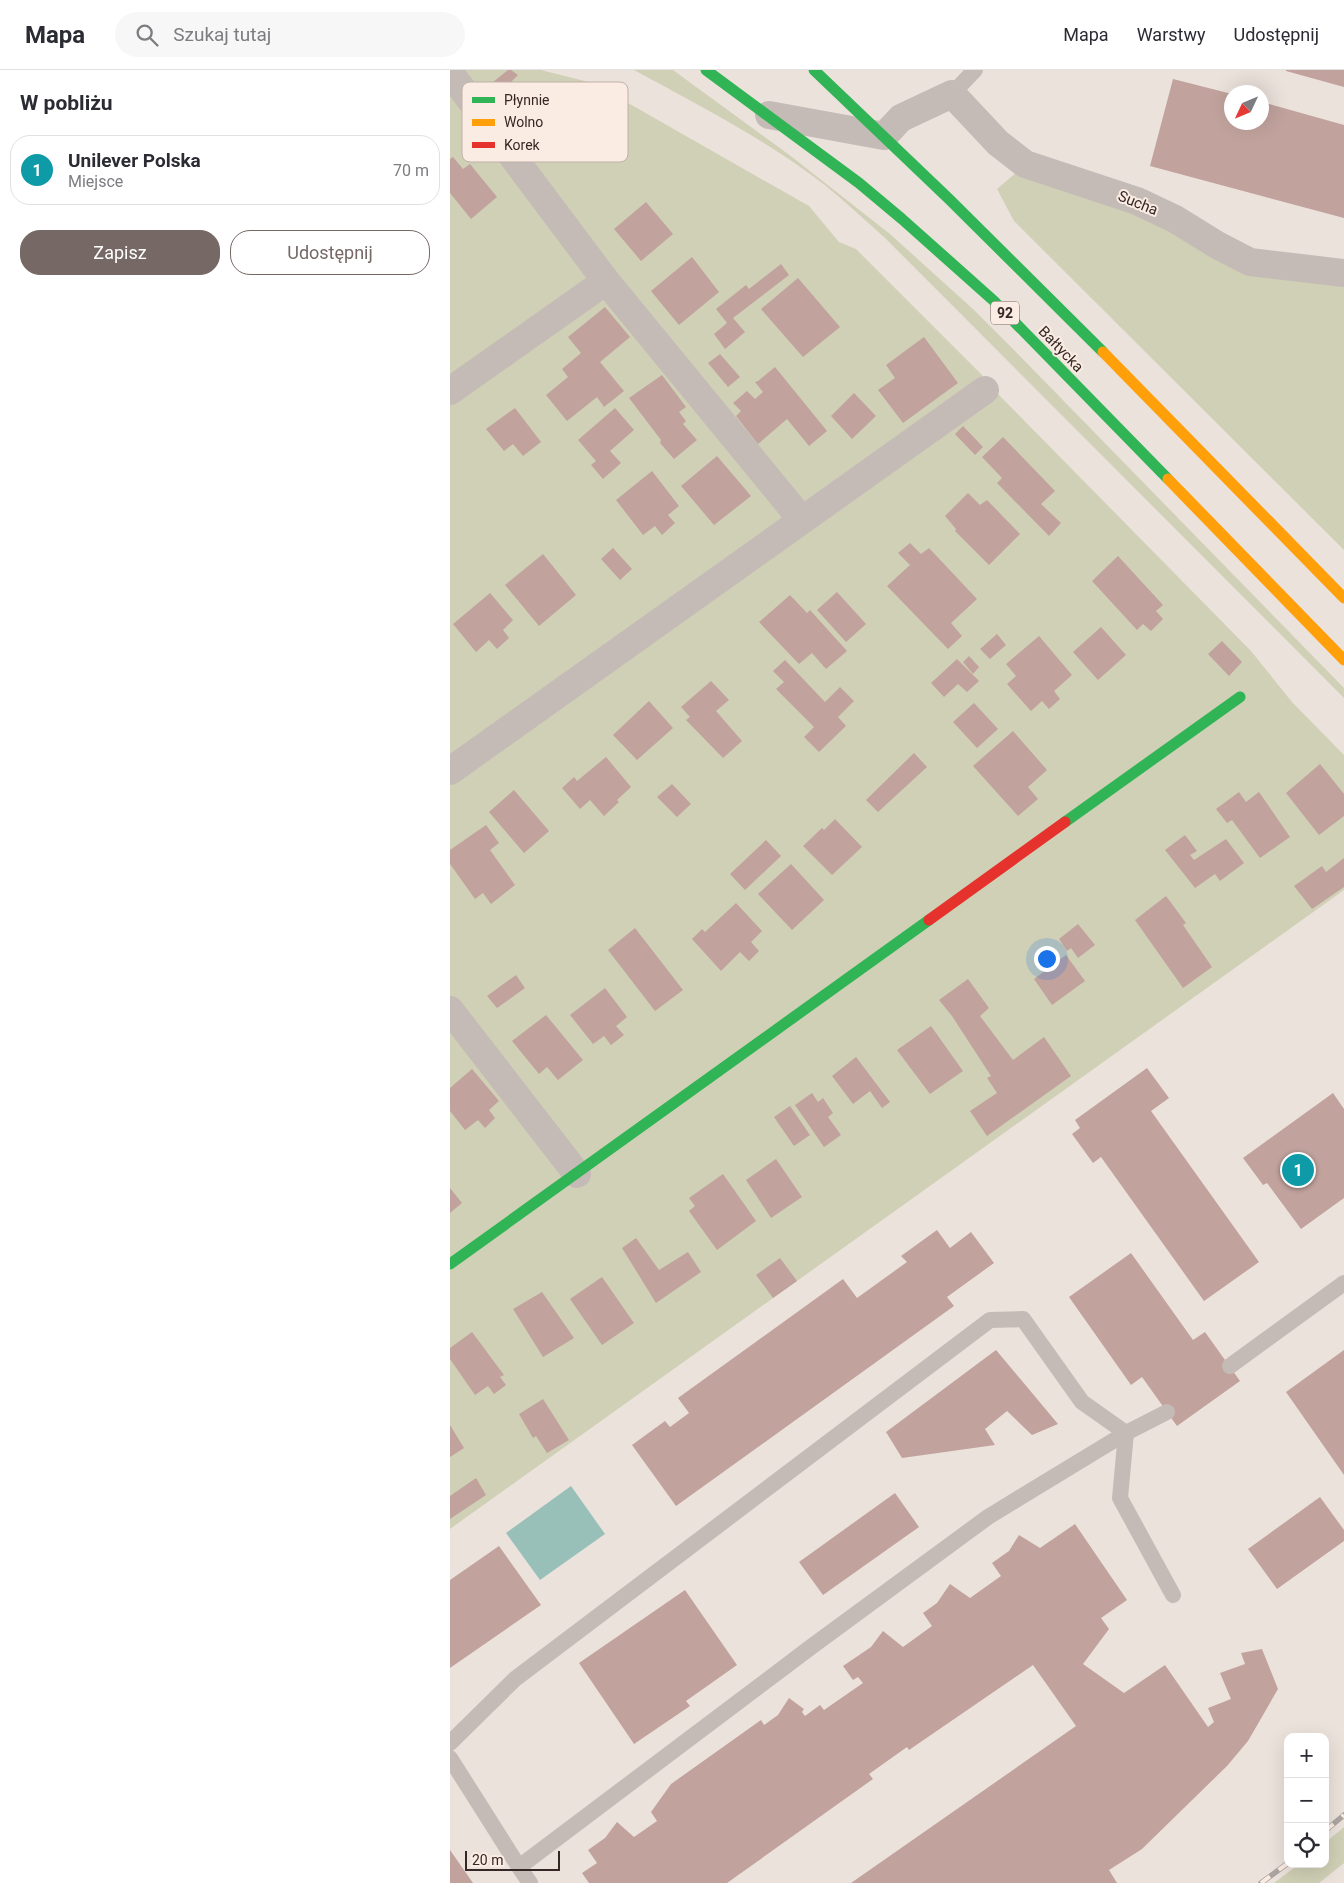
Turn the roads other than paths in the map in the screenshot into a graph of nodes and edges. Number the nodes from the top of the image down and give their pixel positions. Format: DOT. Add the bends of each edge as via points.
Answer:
graph roads {
  1 [pos="706,70"];
  2 [pos="814,70"];
  3 [pos="975,70"];
  4 [pos="450,74"];
  5 [pos="462,90"];
  6 [pos="952,94"];
  7 [pos="768,115"];
  8 [pos="884,136"];
  9 [pos="516,162"];
  10 [pos="1344,273"];
  11 [pos="606,281"];
  12 [pos="985,390"];
  13 [pos="450,391"];
  14 [pos="802,520"];
  15 [pos="1344,598"];
  16 [pos="1344,660"];
  17 [pos="1240,697"];
  18 [pos="450,771"];
  19 [pos="450,1010"];
  20 [pos="577,1174"];
  21 [pos="450,1264"];
  22 [pos="1344,1283"];
  23 [pos="1230,1366"];
  24 [pos="1167,1412"];
  25 [pos="1126,1433"];
  26 [pos="1174,1595"];
  27 [pos="450,1743"];
  28 [pos="450,1758"];
  29 [pos="519,1867"];
  30 [pos="530,1883"];
  1 -- 7 [label="main road, Bałtycka / 92"];
  2 -- 8 [label="main road, Bałtycka"];
  3 -- 6 [label="lane"];
  4 -- 5 [label="street"];
  6 -- 8 [label="street" via="901,118"];
  6 -- 10 [label="street, Sucha" via="998,143 1025,164 1137,202 1175,219 1250,262"];
  7 -- 8 [label="street"];
  7 -- 16 [label="main road, Bałtycka / 92" via="902,218 994,301"];
  8 -- 15 [label="main road, Bałtycka" via="1146,395"];
  9 -- 11 [label="street"];
  11 -- 13 [label="street"];
  11 -- 14 [label="street"];
  12 -- 14 [label="street"];
  14 -- 18 [label="street"];
  17 -- 20 [label="main road"];
  19 -- 20 [label="street"];
  20 -- 21 [label="main road"];
  22 -- 23 [label="lane"];
  24 -- 25 [label="lane"];
  25 -- 26 [label="lane" via="1120,1498"];
  25 -- 27 [label="lane" via="1082,1402 1023,1319 990,1320 516,1679"];
  25 -- 29 [label="lane" via="988,1517"];
  28 -- 29 [label="lane"];
  29 -- 30 [label="lane"];
}
